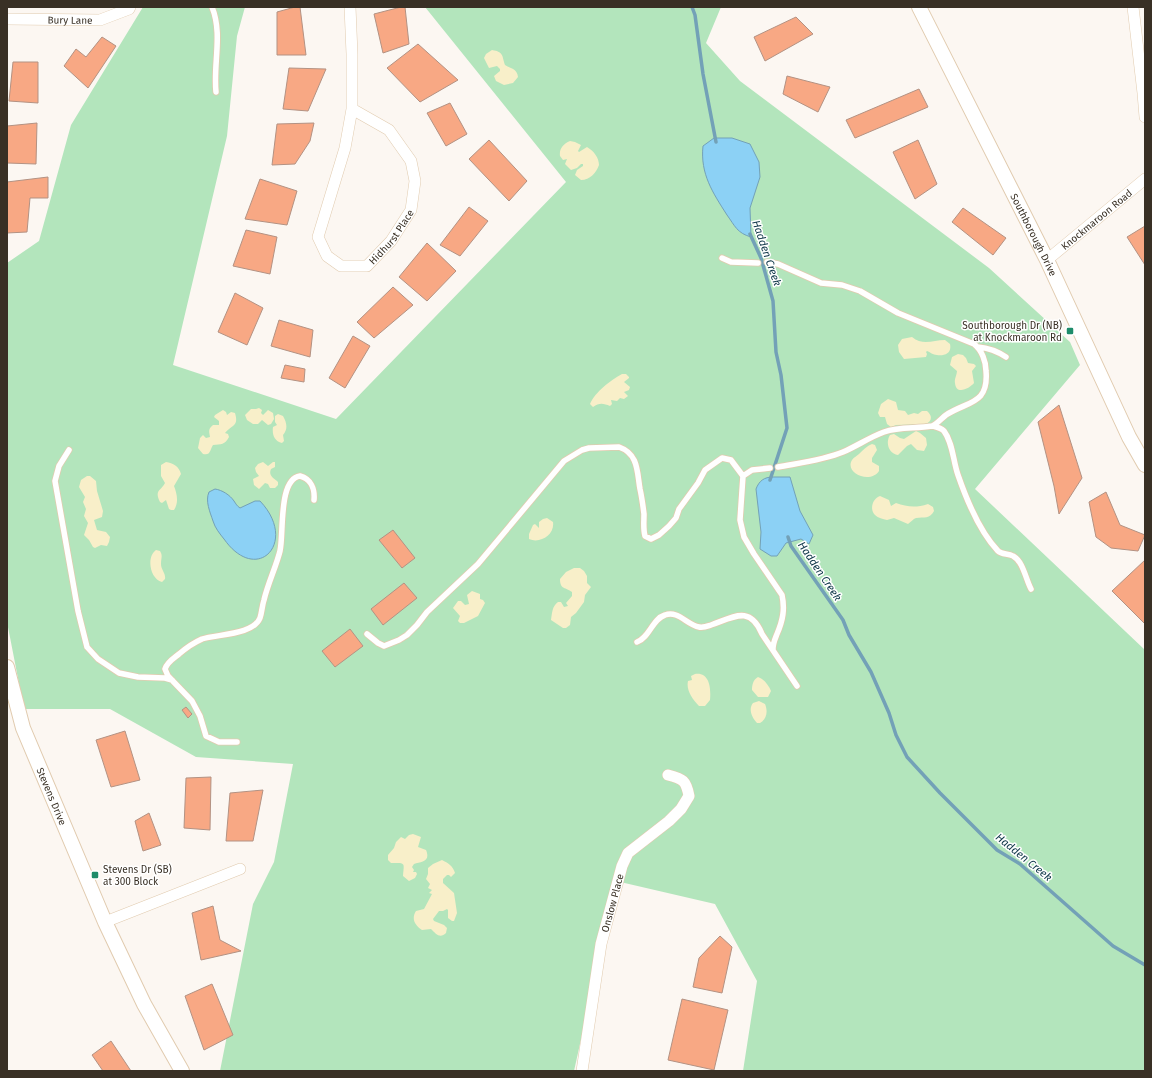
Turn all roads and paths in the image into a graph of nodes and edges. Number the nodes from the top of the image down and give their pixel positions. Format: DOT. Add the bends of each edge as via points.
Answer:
graph roads {
  1 [pos="130,7"];
  2 [pos="212,7"];
  3 [pos="350,7"];
  4 [pos="919,7"];
  5 [pos="1133,7"];
  6 [pos="7,19"];
  7 [pos="216,92"];
  8 [pos="352,108"];
  9 [pos="1145,117"];
  10 [pos="1145,179"];
  11 [pos="722,258"];
  12 [pos="1047,260"];
  13 [pos="758,262"];
  14 [pos="767,262"];
  15 [pos="978,347"];
  16 [pos="1006,357"];
  17 [pos="933,426"];
  18 [pos="69,450"];
  19 [pos="1145,465"];
  20 [pos="778,467"];
  21 [pos="770,468"];
  22 [pos="743,476"];
  23 [pos="314,500"];
  24 [pos="1031,589"];
  25 [pos="367,634"];
  26 [pos="637,642"];
  27 [pos="773,649"];
  28 [pos="7,667"];
  29 [pos="172,680"];
  30 [pos="797,686"];
  31 [pos="238,742"];
  32 [pos="668,775"];
  33 [pos="240,869"];
  34 [pos="105,922"];
  35 [pos="182,1071"];
  36 [pos="582,1071"];
  1 -- 6 [label="street, Bury Lane" via="100,20"];
  2 -- 7 [label="lane" via="218,36"];
  3 -- 8 [label="street, Hidhurst Place"];
  4 -- 12 [label="street, Southborough Drive"];
  5 -- 9 [label="street"];
  8 -- 8 [label="street, Hidhurst Place" via="389,130 411,161 415,181 411,210 391,241 367,266 341,266 327,256 318,237 345,148"];
  10 -- 12 [label="street, Knockmaroon Road"];
  11 -- 13 [label="lane" via="731,262"];
  12 -- 19 [label="street, Southborough Drive" via="1129,437"];
  14 -- 15 [label="lane" via="778,264 822,283 860,291 898,313"];
  15 -- 16 [label="lane" via="997,351"];
  15 -- 17 [label="lane" via="986,368 985,389 975,402 947,414"];
  17 -- 20 [label="lane" via="884,432 842,452 801,464"];
  17 -- 24 [label="lane" via="942,429 948,439 968,503 977,520 1000,553 1016,558 1025,572"];
  18 -- 29 [label="lane" via="58,466 55,481 87,647 98,660 119,673"];
  21 -- 22 [label="lane" via="752,470"];
  22 -- 25 [label="lane" via="731,460 722,458 714,463 705,470 674,521 659,535 649,539 644,534 638,467 633,457 619,447 582,450 559,465 478,564 432,606 407,635 384,646"];
  22 -- 27 [label="lane" via="740,520 744,536 784,602 784,612"];
  23 -- 29 [label="lane" via="311,483 307,479 300,476 292,480 284,501 279,553 258,622 244,630 203,639 191,645 166,666 166,673"];
  26 -- 27 [label="lane" via="660,617 668,614 675,614 700,627 742,615 752,618"];
  27 -- 30 [label="lane"];
  28 -- 34 [label="street, Stevens Drive" via="23,728"];
  29 -- 31 [label="lane" via="192,701 206,736 219,742"];
  32 -- 36 [label="street, Onslow Place" via="682,779 688,787 689,796 669,821 628,853 622,866 601,944"];
  33 -- 34 [label="street"];
  34 -- 35 [label="street, Stevens Drive" via="144,1004"];
}
